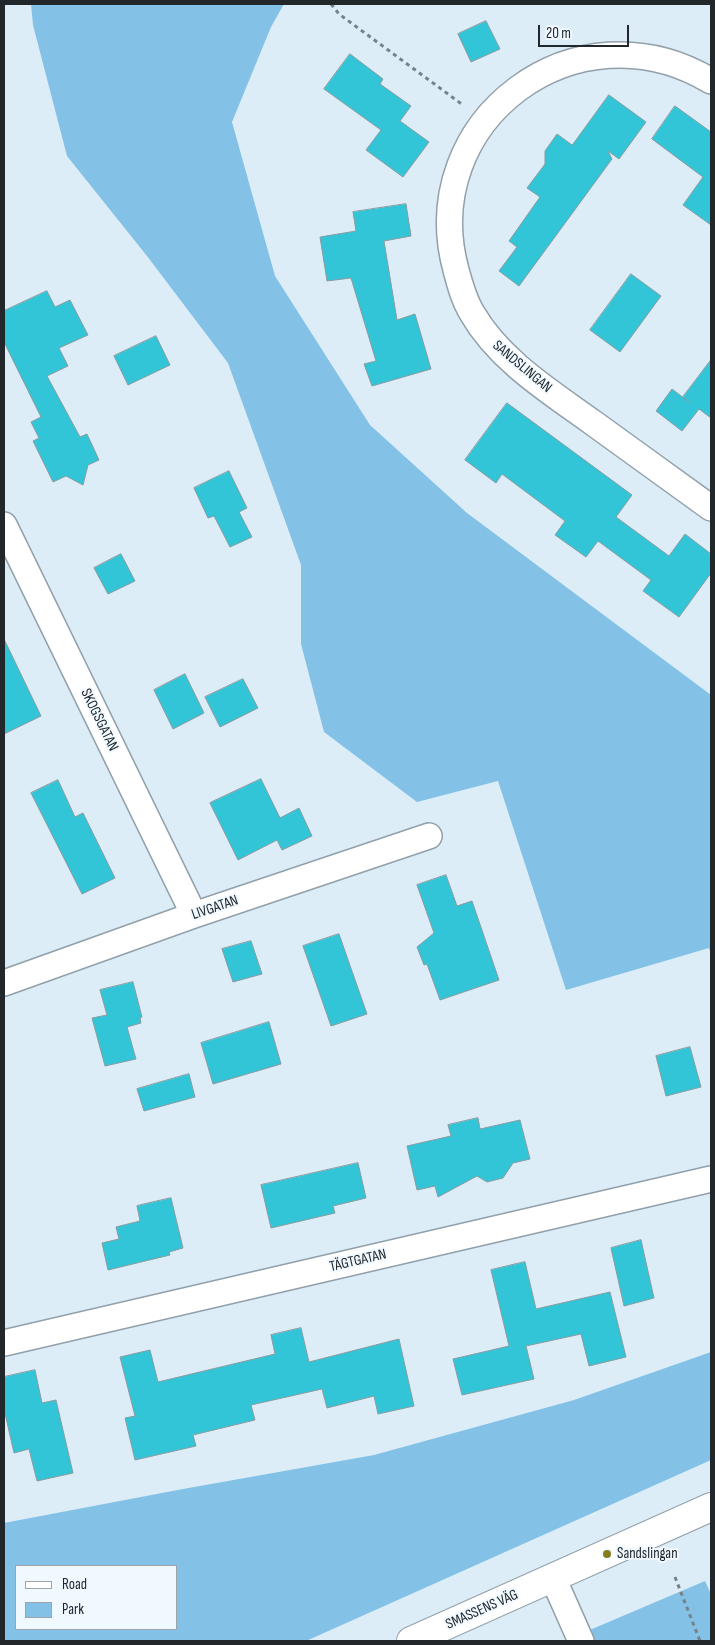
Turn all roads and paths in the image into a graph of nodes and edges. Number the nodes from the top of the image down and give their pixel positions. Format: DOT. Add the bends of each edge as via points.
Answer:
graph roads {
  1 [pos="331,4"];
  2 [pos="711,81"];
  3 [pos="483,120"];
  4 [pos="711,508"];
  5 [pos="4,525"];
  6 [pos="429,836"];
  7 [pos="194,915"];
  8 [pos="4,983"];
  9 [pos="711,1180"];
  10 [pos="4,1343"];
  11 [pos="711,1508"];
  12 [pos="675,1577"];
  13 [pos="553,1578"];
  14 [pos="411,1641"];
  15 [pos="581,1641"];
  16 [pos="700,1641"];
  1 -- 3 [label="path" via="339,14"];
  2 -- 3 [label="street, SANDSLINGAN" via="682,65 651,54 605,50 570,57 536,72 499,101"];
  3 -- 4 [label="street, SANDSLINGAN" via="459,164 449,212 454,264 471,312 488,338 517,366"];
  5 -- 7 [label="street, SKOGSGATAN"];
  6 -- 7 [label="street, LIVGATAN"];
  7 -- 8 [label="street, LIVGATAN"];
  9 -- 10 [label="street, TÄGTGATAN"];
  11 -- 13 [label="street, SMASSENS VÄG"];
  12 -- 16 [label="path"];
  13 -- 14 [label="street, SMASSENS VÄG"];
  13 -- 15 [label="street"];
}
